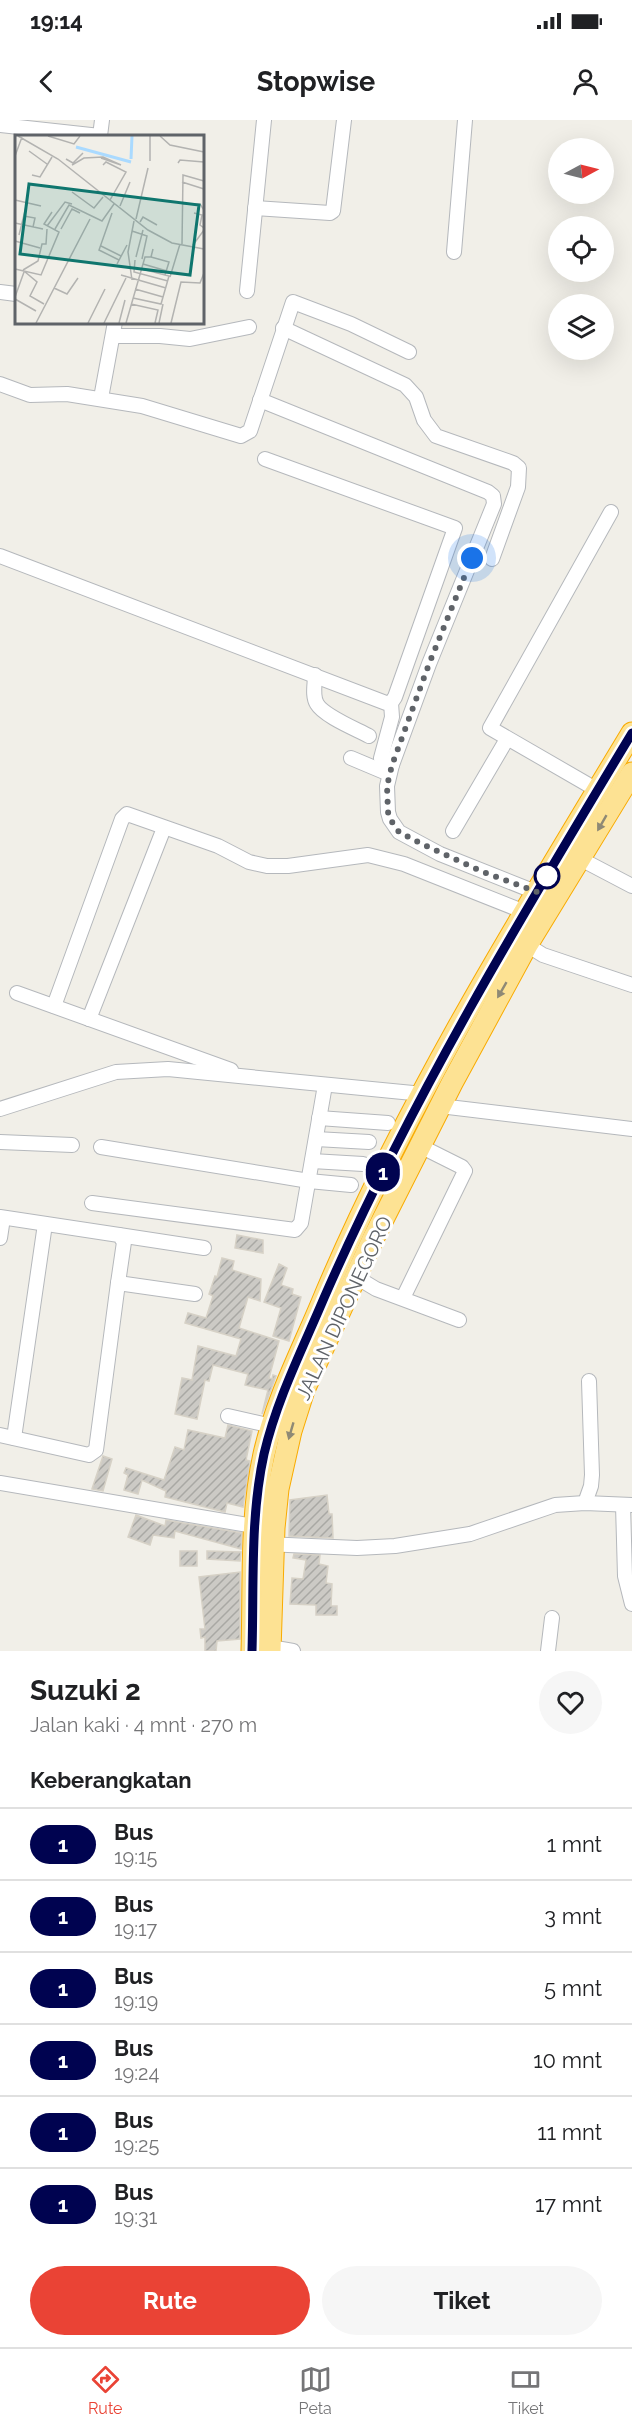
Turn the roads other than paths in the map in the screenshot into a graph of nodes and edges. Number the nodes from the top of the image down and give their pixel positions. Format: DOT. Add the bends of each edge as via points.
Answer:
graph roads {
  1 [pos="102,120"];
  2 [pos="264,120"];
  3 [pos="344,120"];
  4 [pos="464,120"];
  5 [pos="0,128"];
  6 [pos="58,134"];
  7 [pos="79,135"];
  8 [pos="100,135"];
  9 [pos="255,208"];
  10 [pos="454,252"];
  11 [pos="247,291"];
  12 [pos="0,292"];
  13 [pos="15,294"];
  14 [pos="249,327"];
  15 [pos="283,328"];
  16 [pos="114,329"];
  17 [pos="409,352"];
  18 [pos="0,384"];
  19 [pos="101,398"];
  20 [pos="260,400"];
  21 [pos="265,459"];
  22 [pos="611,512"];
  23 [pos="0,556"];
  24 [pos="492,559"];
  25 [pos="315,675"];
  26 [pos="391,703"];
  27 [pos="632,733"];
  28 [pos="369,736"];
  29 [pos="507,739"];
  30 [pos="351,758"];
  31 [pos="391,769"];
  32 [pos="632,773"];
  33 [pos="599,791"];
  34 [pos="164,828"];
  35 [pos="453,831"];
  36 [pos="572,855"];
  37 [pos="632,886"];
  38 [pos="546,896"];
  39 [pos="534,916"];
  40 [pos="527,945"];
  41 [pos="632,985"];
  42 [pos="17,993"];
  43 [pos="54,1006"];
  44 [pos="89,1019"];
  45 [pos="250,1077"];
  46 [pos="325,1085"];
  47 [pos="432,1100"];
  48 [pos="0,1109"];
  49 [pos="319,1118"];
  50 [pos="388,1123"];
  51 [pos="632,1129"];
  52 [pos="316,1139"];
  53 [pos="0,1142"];
  54 [pos="369,1142"];
  55 [pos="72,1145"];
  56 [pos="101,1146"];
  57 [pos="420,1146"];
  58 [pos="312,1161"];
  59 [pos="363,1164"];
  60 [pos="309,1181"];
  61 [pos="351,1185"];
  62 [pos="93,1203"];
  63 [pos="1,1218"];
  64 [pos="45,1224"];
  65 [pos="119,1235"];
  66 [pos="363,1235"];
  67 [pos="0,1238"];
  68 [pos="204,1248"];
  69 [pos="356,1278"];
  70 [pos="118,1283"];
  71 [pos="195,1294"];
  72 [pos="403,1298"];
  73 [pos="459,1320"];
  74 [pos="589,1381"];
  75 [pos="228,1416"];
  76 [pos="272,1426"];
  77 [pos="0,1435"];
  78 [pos="14,1438"];
  79 [pos="0,1483"];
  80 [pos="585,1503"];
  81 [pos="628,1505"];
  82 [pos="265,1536"];
  83 [pos="632,1604"];
  84 [pos="552,1618"];
  85 [pos="264,1650"];
  86 [pos="293,1651"];
  87 [pos="548,1651"];
  1 -- 8 [label="street"];
  2 -- 9 [label="street"];
  3 -- 9 [label="street" via="333,211"];
  4 -- 10 [label="street"];
  5 -- 6 [label="street"];
  6 -- 7 [label="street"];
  9 -- 11 [label="street"];
  12 -- 13 [label="street"];
  14 -- 16 [label="street" via="190,339"];
  15 -- 17 [label="street" via="291,303 296,301"];
  15 -- 20 [label="street"];
  15 -- 24 [label="street" via="405,385 416,397 424,420 436,436 519,468 519,487"];
  16 -- 19 [label="street"];
  18 -- 19 [label="street" via="30,394"];
  19 -- 20 [label="street" via="241,436 250,431"];
  20 -- 31 [label="street" via="493,496 494,504"];
  21 -- 26 [label="street" via="455,528"];
  22 -- 29 [label="street" via="491,724 491,729"];
  23 -- 25 [label="street"];
  25 -- 26 [label="street"];
  25 -- 28 [label="street" via="317,704"];
  26 -- 31 [label="street" via="392,717 381,758"];
  27 -- 33 [label="highway, JALAN DIPONEGORO"];
  29 -- 33 [label="street"];
  29 -- 35 [label="street"];
  30 -- 31 [label="street"];
  31 -- 38 [label="street" via="388,812 399,832 440,854"];
  32 -- 36 [label="highway, JALAN DIPONEGORO, one-way"];
  33 -- 36 [label="highway, JALAN DIPONEGORO"];
  34 -- 39 [label="street" via="267,866 368,855 404,864"];
  34 -- 43 [label="street" via="131,813 122,819"];
  34 -- 44 [label="street"];
  36 -- 37 [label="street"];
  36 -- 38 [label="highway, JALAN DIPONEGORO"];
  38 -- 39 [label="highway, JALAN DIPONEGORO"];
  39 -- 40 [label="highway, JALAN DIPONEGORO"];
  39 -- 47 [label="highway, JALAN DIPONEGORO" via="454,1034"];
  40 -- 41 [label="street" via="543,955"];
  40 -- 47 [label="highway, JALAN DIPONEGORO, one-way"];
  42 -- 43 [label="street"];
  43 -- 44 [label="street"];
  44 -- 45 [label="street"];
  45 -- 46 [label="street"];
  45 -- 48 [label="street" via="168,1069 116,1072"];
  46 -- 47 [label="street"];
  46 -- 49 [label="street"];
  47 -- 51 [label="street"];
  47 -- 57 [label="highway, JALAN DIPONEGORO"];
  47 -- 66 [label="highway, JALAN DIPONEGORO"];
  49 -- 50 [label="street"];
  49 -- 52 [label="street"];
  52 -- 54 [label="street"];
  52 -- 58 [label="street"];
  53 -- 55 [label="street"];
  56 -- 60 [label="street"];
  57 -- 66 [label="highway, JALAN DIPONEGORO" via="392,1205"];
  57 -- 72 [label="street" via="465,1171"];
  58 -- 59 [label="street"];
  58 -- 60 [label="street"];
  60 -- 61 [label="street"];
  60 -- 62 [label="street" via="301,1223 296,1230"];
  63 -- 64 [label="street"];
  63 -- 67 [label="street"];
  64 -- 65 [label="street"];
  64 -- 78 [label="street"];
  65 -- 68 [label="street"];
  65 -- 70 [label="street" via="124,1242"];
  66 -- 69 [label="highway, JALAN DIPONEGORO"];
  66 -- 76 [label="highway, JALAN DIPONEGORO" via="291,1371"];
  69 -- 72 [label="street"];
  69 -- 82 [label="highway, JALAN DIPONEGORO, one-way" via="304,1390"];
  70 -- 71 [label="street"];
  70 -- 78 [label="street" via="96,1450 89,1455"];
  72 -- 73 [label="street"];
  74 -- 80 [label="street" via="592,1475"];
  75 -- 76 [label="street"];
  76 -- 82 [label="highway, JALAN DIPONEGORO" via="260,1475"];
  77 -- 78 [label="street"];
  79 -- 82 [label="street"];
  80 -- 81 [label="street"];
  80 -- 82 [label="street" via="538,1509 491,1528 421,1544 357,1548"];
  81 -- 83 [label="street" via="625,1576"];
  82 -- 85 [label="highway, JALAN DIPONEGORO"];
  84 -- 87 [label="street"];
  85 -- 86 [label="street"];
}
